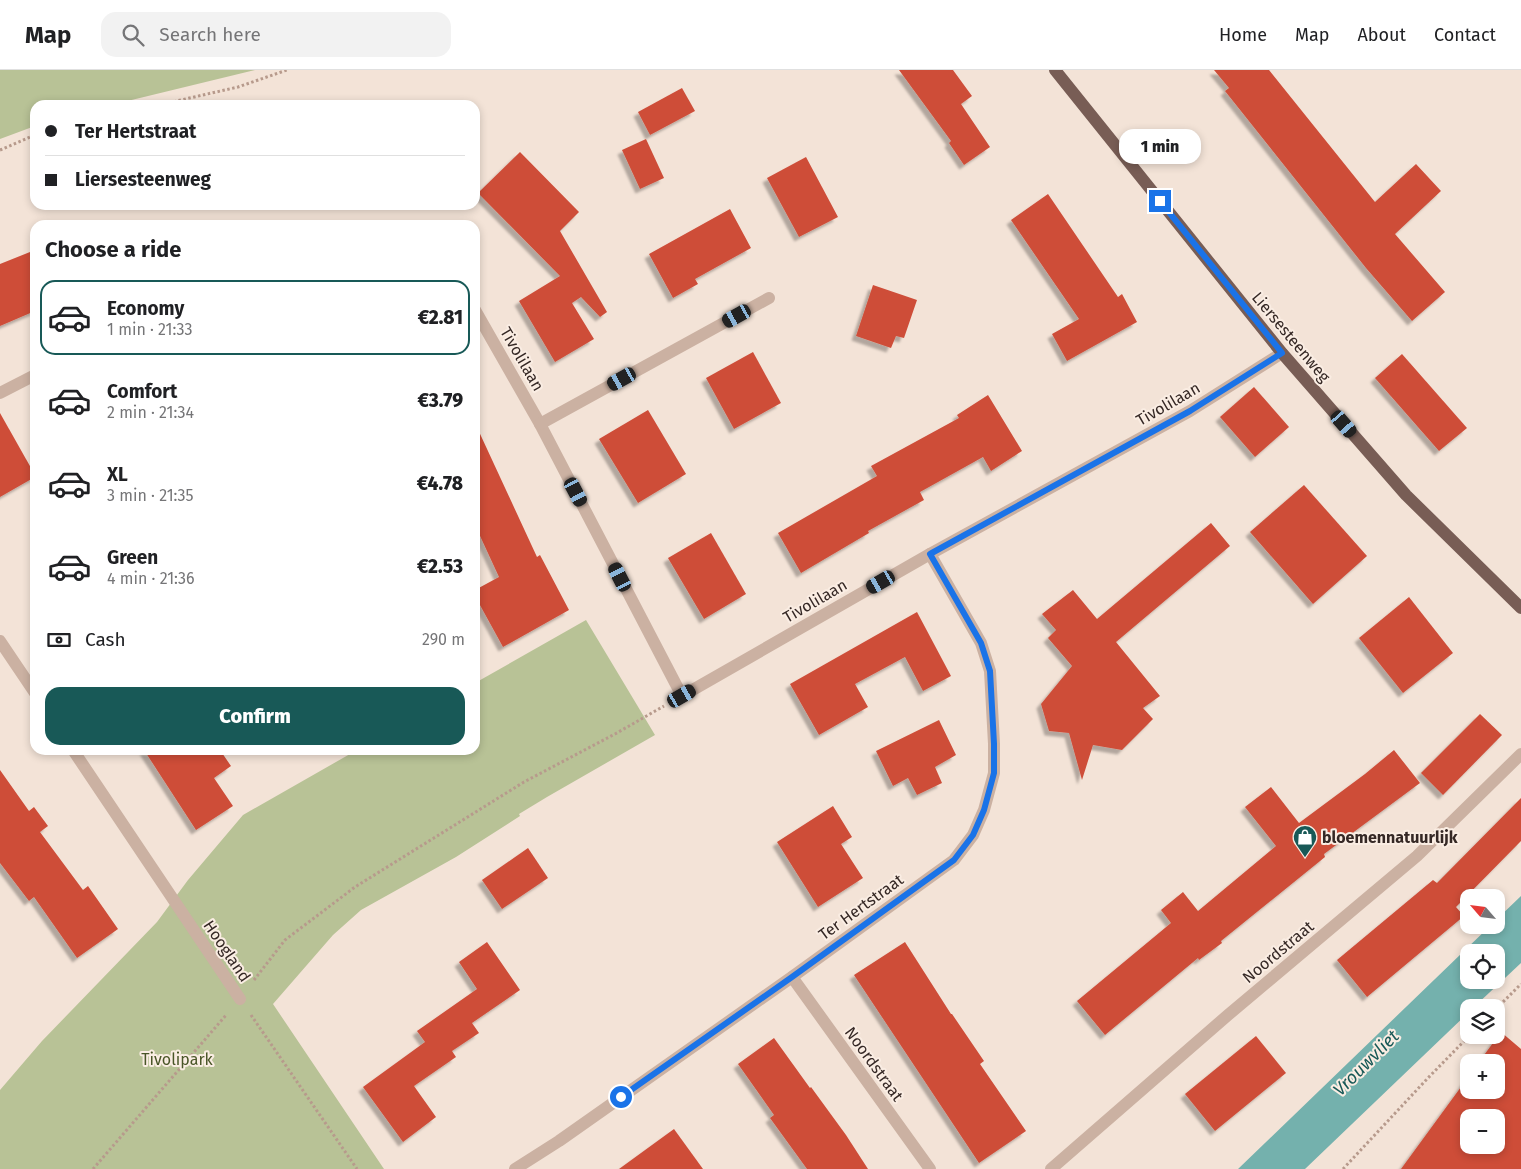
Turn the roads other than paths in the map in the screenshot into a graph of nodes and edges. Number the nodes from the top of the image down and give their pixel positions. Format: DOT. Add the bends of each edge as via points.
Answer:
graph roads {
  1 [pos="1055,70"];
  2 [pos="769,298"];
  3 [pos="480,319"];
  4 [pos="1282,353"];
  5 [pos="30,378"];
  6 [pos="0,393"];
  7 [pos="540,424"];
  8 [pos="930,554"];
  9 [pos="1521,608"];
  10 [pos="0,641"];
  11 [pos="30,686"];
  12 [pos="1521,754"];
  13 [pos="76,755"];
  14 [pos="792,977"];
  15 [pos="240,999"];
  16 [pos="515,1169"];
  17 [pos="930,1169"];
  18 [pos="1051,1169"];
  1 -- 4 [label="main road, Liersesteenweg"];
  2 -- 7 [label="street"];
  3 -- 7 [label="street, Tivolilaan"];
  4 -- 8 [label="street, Tivolilaan" via="1190,411"];
  4 -- 9 [label="main road, Liersesteenweg" via="1406,495"];
  5 -- 6 [label="street"];
  7 -- 8 [label="street, Tivolilaan" via="682,696"];
  8 -- 14 [label="street, Ter Hertstraat" via="981,643 990,671 994,773 984,810 973,835 954,860"];
  10 -- 11 [label="street"];
  12 -- 18 [label="street, Noordstraat" via="1417,856"];
  13 -- 15 [label="street, Hoogland"];
  14 -- 16 [label="street, Ter Hertstraat"];
  14 -- 17 [label="street, Noordstraat"];
}
